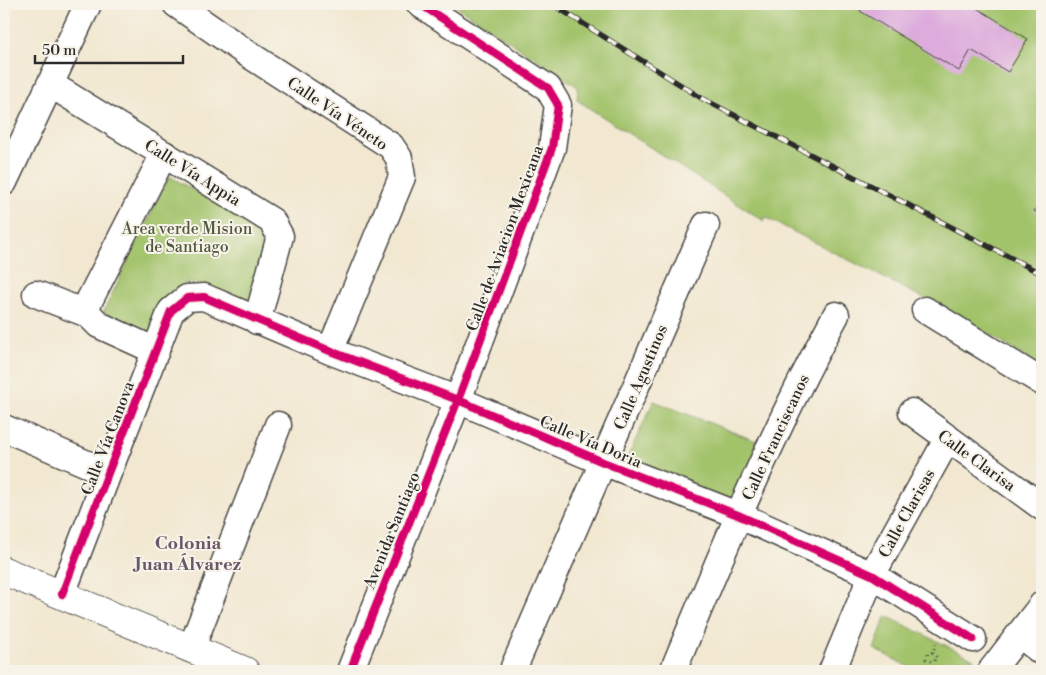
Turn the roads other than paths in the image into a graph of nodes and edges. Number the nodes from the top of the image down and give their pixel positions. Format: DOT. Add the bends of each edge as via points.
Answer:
graph roads {
  1 [pos="88,4"];
  2 [pos="176,4"];
  3 [pos="420,4"];
  4 [pos="50,84"];
  5 [pos="164,154"];
  6 [pos="4,182"];
  7 [pos="706,225"];
  8 [pos="36,294"];
  9 [pos="187,298"];
  10 [pos="925,310"];
  11 [pos="88,314"];
  12 [pos="836,315"];
  13 [pos="257,321"];
  14 [pos="156,350"];
  15 [pos="330,351"];
  16 [pos="1042,382"];
  17 [pos="458,400"];
  18 [pos="912,412"];
  19 [pos="278,426"];
  20 [pos="4,428"];
  21 [pos="948,438"];
  22 [pos="603,462"];
  23 [pos="108,473"];
  24 [pos="1042,507"];
  25 [pos="738,515"];
  26 [pos="4,571"];
  27 [pos="872,575"];
  28 [pos="62,594"];
  29 [pos="1042,605"];
  30 [pos="1020,635"];
  31 [pos="973,639"];
  32 [pos="191,649"];
  33 [pos="1042,652"];
  34 [pos="514,667"];
  35 [pos="245,671"];
  36 [pos="350,671"];
  37 [pos="673,671"];
  38 [pos="832,671"];
  39 [pos="990,671"];
  1 -- 4 [label="street"];
  2 -- 15 [label="street, Calle Vía Véneto" via="391,146 400,158 402,176"];
  3 -- 17 [label="street, Calle de Aviacion Mexicana" via="548,88 558,106 552,148"];
  4 -- 5 [label="street, Calle Vía Appia"];
  4 -- 6 [label="street"];
  5 -- 11 [label="street" via="87,305"];
  5 -- 13 [label="street, Calle Vía Appia" via="272,221 280,236"];
  7 -- 22 [label="street, Calle Agustinos"];
  8 -- 11 [label="street"];
  9 -- 13 [label="street, Calle Vía Doria" via="204,297"];
  9 -- 14 [label="street, Calle Vía Canova" via="171,311"];
  10 -- 16 [label="street"];
  11 -- 14 [label="street" via="99,325"];
  12 -- 25 [label="street, Calle Franciscanos" via="804,374"];
  13 -- 15 [label="street, Calle Vía Doria"];
  14 -- 23 [label="street, Calle Vía Canova"];
  15 -- 17 [label="street, Calle Vía Doria"];
  17 -- 22 [label="street, Calle Vía Doria"];
  17 -- 36 [label="street, Avenida Santiago"];
  18 -- 21 [label="street, Calle Clarisa"];
  19 -- 32 [label="street"];
  20 -- 23 [label="street"];
  21 -- 24 [label="street, Calle Clarisa"];
  21 -- 27 [label="street, Calle Clarisas"];
  22 -- 25 [label="street, Calle Vía Doria"];
  22 -- 34 [label="street, Calle Agustinos"];
  23 -- 28 [label="street, Calle Vía Canova"];
  25 -- 27 [label="street, Calle Vía Doria"];
  25 -- 37 [label="street, Calle Franciscanos"];
  26 -- 28 [label="main road"];
  27 -- 31 [label="street, Calle Vía Doria"];
  27 -- 38 [label="street, Calle Clarisas"];
  28 -- 32 [label="main road"];
  29 -- 30 [label="street"];
  30 -- 33 [label="street"];
  30 -- 39 [label="street"];
  32 -- 35 [label="main road"];
}
